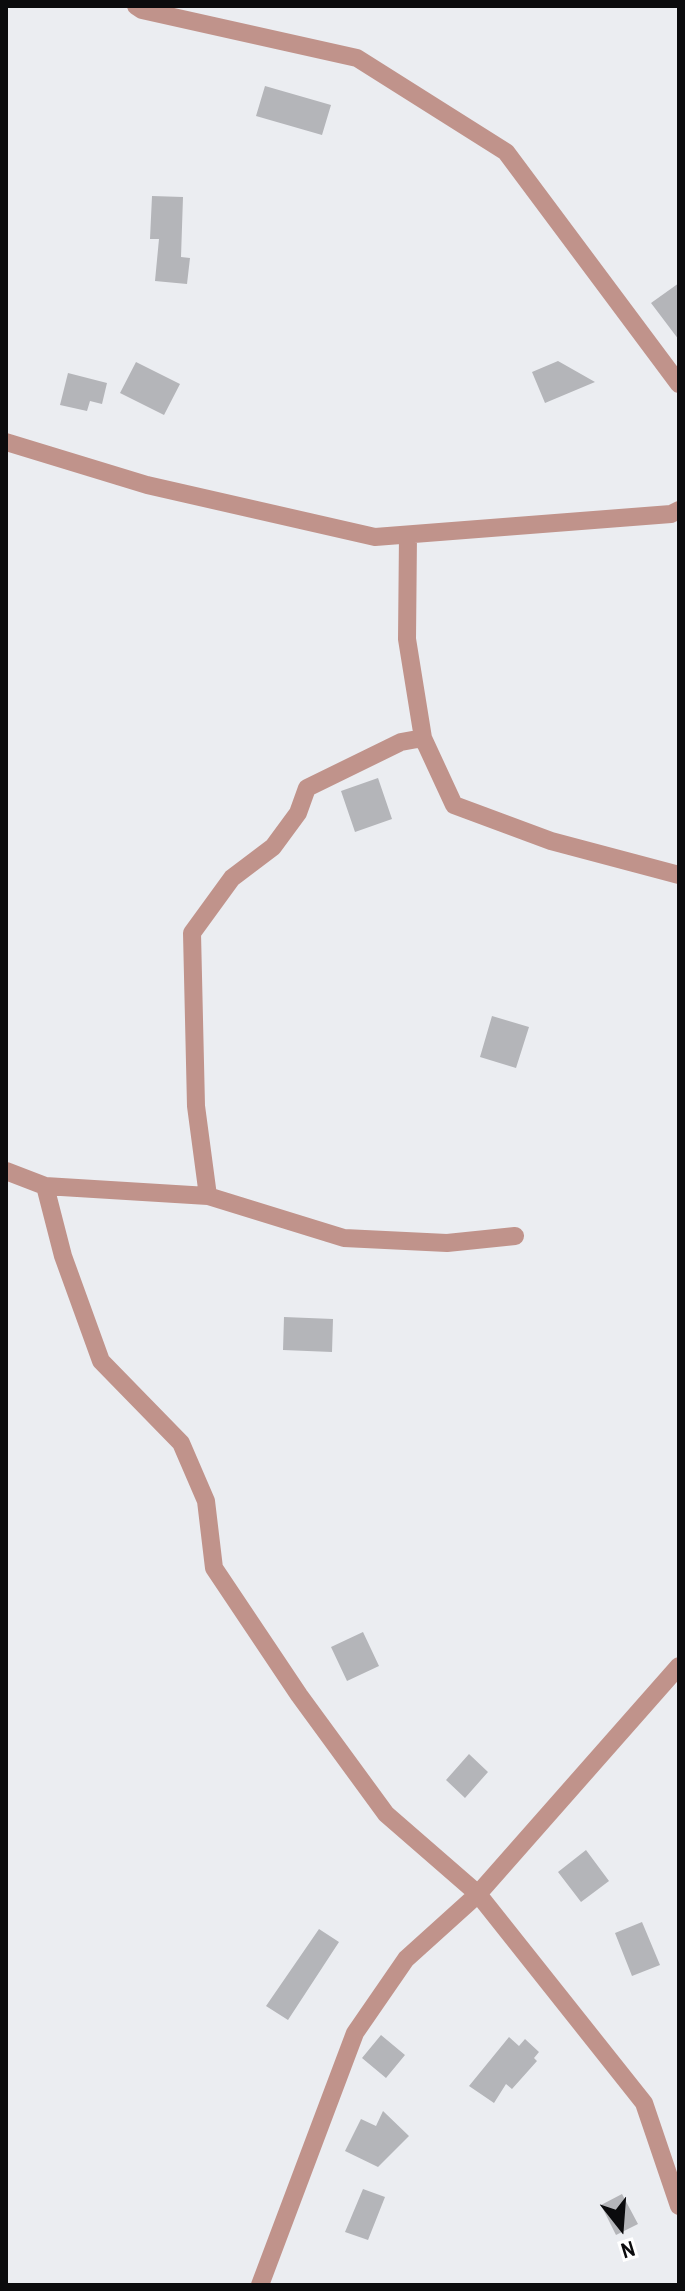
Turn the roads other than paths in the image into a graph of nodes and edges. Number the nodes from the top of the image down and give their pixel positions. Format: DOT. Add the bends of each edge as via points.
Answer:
graph roads {
  1 [pos="136,6"];
  2 [pos="679,384"];
  3 [pos="6,442"];
  4 [pos="679,510"];
  5 [pos="408,535"];
  6 [pos="423,738"];
  7 [pos="679,875"];
  8 [pos="6,1171"];
  9 [pos="45,1186"];
  10 [pos="208,1196"];
  11 [pos="515,1236"];
  12 [pos="679,1666"];
  13 [pos="478,1894"];
  14 [pos="679,2206"];
  15 [pos="260,2285"];
  1 -- 2 [label="street" via="357,58 506,152"];
  3 -- 5 [label="street" via="147,485 375,537"];
  4 -- 5 [label="street"];
  5 -- 6 [label="street" via="407,639"];
  6 -- 7 [label="street" via="454,805 551,841"];
  6 -- 10 [label="street" via="401,742 307,788 298,813 273,847 232,878 192,933 196,1106"];
  8 -- 9 [label="street"];
  9 -- 10 [label="street"];
  9 -- 13 [label="street" via="63,1256 101,1361 181,1443 206,1501 214,1568 386,1814"];
  10 -- 11 [label="street" via="344,1238 447,1243"];
  12 -- 13 [label="street"];
  13 -- 14 [label="street" via="644,2103"];
  13 -- 15 [label="street" via="406,1959 355,2033"];
}
